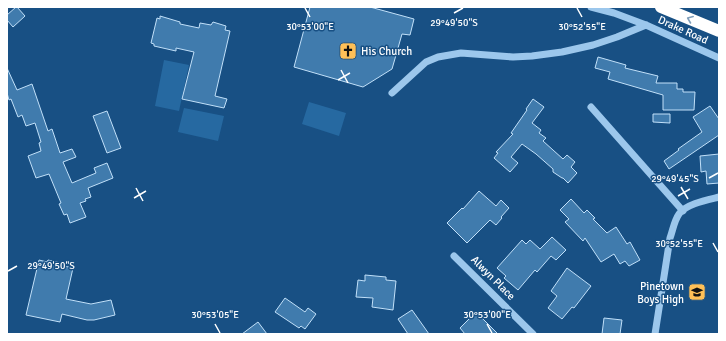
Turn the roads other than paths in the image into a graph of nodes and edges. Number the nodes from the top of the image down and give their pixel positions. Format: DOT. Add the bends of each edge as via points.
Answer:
graph roads {
  1 [pos="591,7"];
  2 [pos="661,7"];
  3 [pos="646,25"];
  4 [pos="719,31"];
  5 [pos="719,58"];
  6 [pos="392,93"];
  7 [pos="591,107"];
  8 [pos="719,197"];
  9 [pos="683,211"];
  10 [pos="454,256"];
  11 [pos="533,334"];
  12 [pos="655,334"];
  1 -- 3 [label="street, Drake Road"];
  4 -- 2 [label="highway, one-way"];
  3 -- 5 [label="street, Drake Road"];
  3 -- 6 [label="street" via="593,45 562,52 512,57 461,53 438,57 426,62"];
  7 -- 9 [label="street"];
  8 -- 9 [label="street" via="690,206"];
  9 -- 12 [label="street" via="670,238"];
  10 -- 11 [label="street, Alwyn Place"];
}
